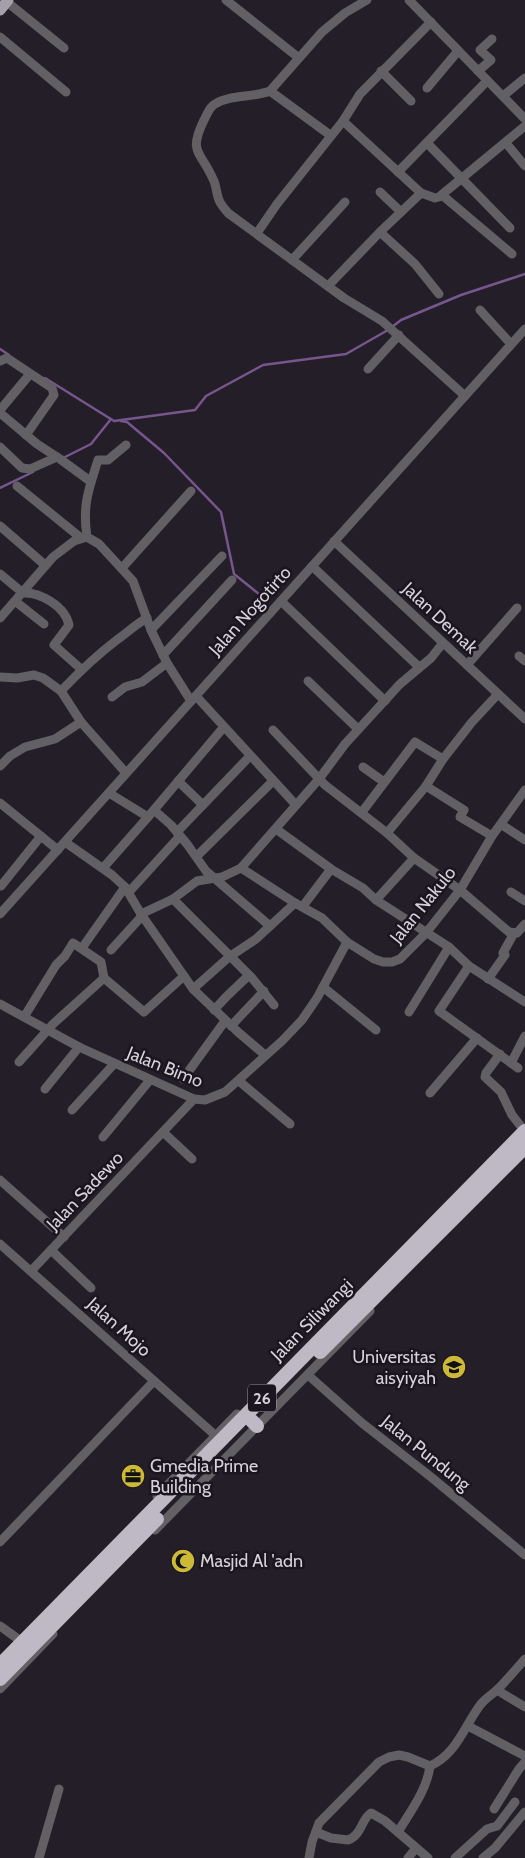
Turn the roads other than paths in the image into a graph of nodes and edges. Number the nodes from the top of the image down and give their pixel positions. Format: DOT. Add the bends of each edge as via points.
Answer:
graph roads {
  1 [pos="226,0"];
  2 [pos="367,0"];
  3 [pos="409,0"];
  4 [pos="5,4"];
  5 [pos="431,22"];
  6 [pos="0,37"];
  7 [pos="492,39"];
  8 [pos="64,48"];
  9 [pos="458,51"];
  10 [pos="299,58"];
  11 [pos="381,71"];
  12 [pos="478,71"];
  13 [pos="525,78"];
  14 [pos="487,81"];
  15 [pos="426,88"];
  16 [pos="270,91"];
  17 [pos="66,92"];
  18 [pos="503,96"];
  19 [pos="411,101"];
  20 [pos="525,120"];
  21 [pos="343,121"];
  22 [pos="525,126"];
  23 [pos="330,135"];
  24 [pos="427,143"];
  25 [pos="506,143"];
  26 [pos="525,166"];
  27 [pos="398,172"];
  28 [pos="462,178"];
  29 [pos="380,192"];
  30 [pos="421,193"];
  31 [pos="442,195"];
  32 [pos="344,202"];
  33 [pos="401,212"];
  34 [pos="510,228"];
  35 [pos="380,232"];
  36 [pos="257,234"];
  37 [pos="512,254"];
  38 [pos="292,260"];
  39 [pos="328,286"];
  40 [pos="439,294"];
  41 [pos="480,310"];
  42 [pos="525,329"];
  43 [pos="397,333"];
  44 [pos="511,344"];
  45 [pos="0,360"];
  46 [pos="368,369"];
  47 [pos="30,374"];
  48 [pos="465,396"];
  49 [pos="0,411"];
  50 [pos="26,435"];
  51 [pos="126,445"];
  52 [pos="0,447"];
  53 [pos="61,459"];
  54 [pos="90,482"];
  55 [pos="17,486"];
  56 [pos="191,491"];
  57 [pos="0,526"];
  58 [pos="84,537"];
  59 [pos="334,541"];
  60 [pos="222,556"];
  61 [pos="45,565"];
  62 [pos="312,566"];
  63 [pos="122,568"];
  64 [pos="0,574"];
  65 [pos="232,580"];
  66 [pos="23,593"];
  67 [pos="15,601"];
  68 [pos="281,601"];
  69 [pos="517,608"];
  70 [pos="0,618"];
  71 [pos="147,618"];
  72 [pos="44,624"];
  73 [pos="151,630"];
  74 [pos="443,643"];
  75 [pos="165,659"];
  76 [pos="467,665"];
  77 [pos="419,667"];
  78 [pos="81,669"];
  79 [pos="0,677"];
  80 [pos="308,681"];
  81 [pos="61,691"];
  82 [pos="498,694"];
  83 [pos="112,697"];
  84 [pos="193,699"];
  85 [pos="385,701"];
  86 [pos="525,719"];
  87 [pos="81,722"];
  88 [pos="224,728"];
  89 [pos="358,729"];
  90 [pos="273,730"];
  91 [pos="250,756"];
  92 [pos="443,759"];
  93 [pos="0,766"];
  94 [pos="362,767"];
  95 [pos="126,774"];
  96 [pos="318,780"];
  97 [pos="178,781"];
  98 [pos="273,781"];
  99 [pos="384,782"];
  100 [pos="426,786"];
  101 [pos="525,790"];
  102 [pos="109,793"];
  103 [pos="0,803"];
  104 [pos="203,805"];
  105 [pos="296,805"];
  106 [pos="362,812"];
  107 [pos="151,813"];
  108 [pos="502,825"];
  109 [pos="276,828"];
  110 [pos="387,833"];
  111 [pos="178,834"];
  112 [pos="41,836"];
  113 [pos="492,836"];
  114 [pos="525,840"];
  115 [pos="65,842"];
  116 [pos="58,850"];
  117 [pos="198,856"];
  118 [pos="414,858"];
  119 [pos="103,868"];
  120 [pos="241,868"];
  121 [pos="331,869"];
  122 [pos="213,878"];
  123 [pos="0,886"];
  124 [pos="127,889"];
  125 [pos="460,890"];
  126 [pos="511,892"];
  127 [pos="15,897"];
  128 [pos="173,898"];
  129 [pos="376,900"];
  130 [pos="525,902"];
  131 [pos="299,904"];
  132 [pos="0,914"];
  133 [pos="142,915"];
  134 [pos="525,924"];
  135 [pos="270,926"];
  136 [pos="426,933"];
  137 [pos="514,934"];
  138 [pos="347,942"];
  139 [pos="450,947"];
  140 [pos="82,948"];
  141 [pos="111,950"];
  142 [pos="229,957"];
  143 [pos="469,966"];
  144 [pos="249,975"];
  145 [pos="184,976"];
  146 [pos="104,978"];
  147 [pos="488,979"];
  148 [pos="323,987"];
  149 [pos="193,989"];
  150 [pos="264,991"];
  151 [pos="525,1002"];
  152 [pos="0,1004"];
  153 [pos="274,1005"];
  154 [pos="214,1010"];
  155 [pos="409,1012"];
  156 [pos="24,1017"];
  157 [pos="228,1024"];
  158 [pos="48,1030"];
  159 [pos="376,1030"];
  160 [pos="525,1036"];
  161 [pos="477,1038"];
  162 [pos="79,1048"];
  163 [pos="500,1054"];
  164 [pos="265,1055"];
  165 [pos="20,1062"];
  166 [pos="114,1064"];
  167 [pos="183,1079"];
  168 [pos="150,1080"];
  169 [pos="239,1081"];
  170 [pos="44,1089"];
  171 [pos="430,1093"];
  172 [pos="194,1099"];
  173 [pos="72,1110"];
  174 [pos="290,1124"];
  175 [pos="524,1129"];
  176 [pos="163,1132"];
  177 [pos="103,1137"];
  178 [pos="525,1147"];
  179 [pos="525,1155"];
  180 [pos="192,1159"];
  181 [pos="0,1180"];
  182 [pos="64,1237"];
  183 [pos="1,1247"];
  184 [pos="51,1250"];
  185 [pos="31,1271"];
  186 [pos="91,1288"];
  187 [pos="308,1375"];
  188 [pos="154,1381"];
  189 [pos="264,1392"];
  190 [pos="254,1423"];
  191 [pos="216,1435"];
  192 [pos="0,1542"];
  193 [pos="525,1556"];
  194 [pos="2,1631"];
  195 [pos="18,1639"];
  196 [pos="31,1653"];
  197 [pos="6,1654"];
  198 [pos="525,1659"];
  199 [pos="0,1665"];
  200 [pos="0,1679"];
  201 [pos="0,1689"];
  202 [pos="498,1690"];
  203 [pos="525,1707"];
  204 [pos="468,1726"];
  205 [pos="525,1756"];
  206 [pos="525,1762"];
  207 [pos="430,1766"];
  208 [pos="59,1789"];
  209 [pos="503,1793"];
  210 [pos="515,1802"];
  211 [pos="494,1809"];
  212 [pos="525,1810"];
  213 [pos="316,1832"];
  214 [pos="398,1832"];
  215 [pos="416,1848"];
  216 [pos="42,1857"];
  217 [pos="309,1858"];
  218 [pos="408,1858"];
  219 [pos="428,1858"];
  220 [pos="455,1858"];
  221 [pos="483,1858"];
  1 -- 10 [label="street"];
  2 -- 10 [label="street" via="328,27"];
  3 -- 5 [label="street"];
  4 -- 8 [label="street"];
  5 -- 9 [label="street"];
  5 -- 11 [label="street"];
  6 -- 17 [label="street"];
  7 -- 12 [label="street" via="480,50 491,60"];
  9 -- 12 [label="street"];
  9 -- 15 [label="street"];
  10 -- 16 [label="street"];
  11 -- 19 [label="street"];
  11 -- 21 [label="street" via="360,94"];
  12 -- 14 [label="street"];
  13 -- 18 [label="street"];
  14 -- 18 [label="street"];
  14 -- 24 [label="street"];
  16 -- 23 [label="street"];
  16 -- 36 [label="street" via="214,104 196,140 196,148 214,180 218,200 228,213"];
  18 -- 20 [label="street"];
  21 -- 23 [label="street"];
  21 -- 27 [label="street"];
  22 -- 25 [label="street"];
  23 -- 36 [label="street" via="276,204"];
  24 -- 27 [label="street"];
  24 -- 28 [label="street"];
  25 -- 26 [label="street"];
  25 -- 28 [label="street"];
  27 -- 30 [label="street"];
  28 -- 31 [label="street"];
  28 -- 34 [label="street"];
  29 -- 33 [label="street"];
  30 -- 31 [label="street" via="435,198"];
  30 -- 33 [label="street"];
  31 -- 37 [label="street"];
  32 -- 38 [label="street"];
  33 -- 35 [label="street"];
  35 -- 39 [label="street"];
  35 -- 40 [label="street" via="415,264"];
  36 -- 38 [label="street"];
  38 -- 39 [label="street"];
  39 -- 43 [label="street"];
  41 -- 44 [label="street"];
  42 -- 44 [label="street, Jalan Nogotirto"];
  43 -- 46 [label="street"];
  43 -- 48 [label="street"];
  44 -- 48 [label="street, Jalan Nogotirto"];
  45 -- 47 [label="street" via="7,358"];
  47 -- 49 [label="street"];
  47 -- 50 [label="street" via="52,388 54,395"];
  48 -- 59 [label="street, Jalan Nogotirto"];
  49 -- 50 [label="street"];
  50 -- 53 [label="street"];
  51 -- 54 [label="street" via="108,460 98,460"];
  52 -- 53 [label="street" via="26,469"];
  53 -- 54 [label="street"];
  54 -- 58 [label="street"];
  55 -- 58 [label="street"];
  56 -- 63 [label="street"];
  57 -- 61 [label="street"];
  58 -- 61 [label="street" via="74,541"];
  58 -- 63 [label="street" via="99,544"];
  59 -- 62 [label="street, Jalan Nogotirto"];
  59 -- 74 [label="street, Jalan Demak"];
  60 -- 73 [label="street"];
  61 -- 66 [label="street"];
  62 -- 68 [label="street, Jalan Nogotirto"];
  62 -- 77 [label="street"];
  63 -- 71 [label="street" via="137,588"];
  64 -- 66 [label="street"];
  65 -- 75 [label="street"];
  66 -- 67 [label="street"];
  66 -- 78 [label="street" via="38,596 61,610 69,625 54,645"];
  67 -- 70 [label="street"];
  67 -- 72 [label="street"];
  68 -- 84 [label="street, Jalan Nogotirto"];
  68 -- 85 [label="street"];
  69 -- 76 [label="street"];
  71 -- 73 [label="street"];
  71 -- 78 [label="street"];
  73 -- 75 [label="street"];
  74 -- 76 [label="street, Jalan Demak"];
  74 -- 77 [label="street"];
  75 -- 83 [label="street" via="142,682"];
  75 -- 84 [label="street"];
  76 -- 82 [label="street, Jalan Demak"];
  77 -- 85 [label="street"];
  78 -- 81 [label="street"];
  79 -- 81 [label="street" via="18,678 34,674"];
  80 -- 89 [label="street"];
  81 -- 87 [label="street"];
  82 -- 86 [label="street, Jalan Demak"];
  82 -- 92 [label="street"];
  84 -- 88 [label="street"];
  84 -- 95 [label="street, Jalan Nogotirto"];
  85 -- 89 [label="street"];
  87 -- 93 [label="street" via="55,739 25,747"];
  87 -- 95 [label="street"];
  88 -- 91 [label="street"];
  88 -- 97 [label="street"];
  89 -- 96 [label="street"];
  90 -- 96 [label="street"];
  91 -- 98 [label="street"];
  91 -- 104 [label="street"];
  92 -- 99 [label="street" via="415,742"];
  92 -- 100 [label="street"];
  94 -- 99 [label="street"];
  95 -- 102 [label="street, Jalan Nogotirto"];
  96 -- 105 [label="street"];
  96 -- 106 [label="street"];
  97 -- 104 [label="street"];
  97 -- 107 [label="street"];
  98 -- 105 [label="street"];
  98 -- 117 [label="street"];
  99 -- 106 [label="street"];
  100 -- 110 [label="street"];
  100 -- 113 [label="street" via="464,810 460,817"];
  101 -- 108 [label="street, Jalan Nakulo"];
  102 -- 107 [label="street"];
  102 -- 115 [label="street, Jalan Nogotirto"];
  103 -- 112 [label="street"];
  104 -- 111 [label="street"];
  105 -- 109 [label="street"];
  106 -- 110 [label="street"];
  107 -- 111 [label="street"];
  107 -- 119 [label="street"];
  108 -- 113 [label="street, Jalan Nakulo"];
  108 -- 114 [label="street"];
  109 -- 120 [label="street"];
  109 -- 121 [label="street"];
  110 -- 118 [label="street"];
  111 -- 117 [label="street"];
  111 -- 124 [label="street"];
  112 -- 116 [label="street"];
  112 -- 123 [label="street"];
  113 -- 125 [label="street, Jalan Nakulo"];
  115 -- 116 [label="street, Jalan Nogotirto"];
  115 -- 119 [label="street"];
  116 -- 127 [label="street, Jalan Nogotirto"];
  117 -- 122 [label="street"];
  118 -- 125 [label="street"];
  118 -- 129 [label="street"];
  119 -- 124 [label="street"];
  120 -- 122 [label="street" via="222,878"];
  120 -- 131 [label="street, Jalan Nakulo"];
  121 -- 129 [label="street" via="363,888"];
  121 -- 131 [label="street"];
  122 -- 128 [label="street" via="198,881"];
  122 -- 135 [label="street"];
  123 -- 127 [label="street"];
  124 -- 133 [label="street"];
  124 -- 140 [label="street"];
  125 -- 136 [label="street, Jalan Nakulo"];
  125 -- 137 [label="street"];
  126 -- 130 [label="street"];
  127 -- 132 [label="street, Jalan Nogotirto"];
  128 -- 133 [label="street"];
  128 -- 142 [label="street"];
  129 -- 136 [label="street"];
  131 -- 135 [label="street"];
  131 -- 138 [label="street, Jalan Nakulo" via="322,918"];
  133 -- 141 [label="street"];
  133 -- 145 [label="street"];
  134 -- 137 [label="street"];
  135 -- 142 [label="street"];
  136 -- 138 [label="street, Jalan Nakulo" via="400,959 392,962 383,962"];
  136 -- 139 [label="street"];
  137 -- 147 [label="street" via="505,955"];
  138 -- 148 [label="street, Jalan Bimo"];
  139 -- 143 [label="street"];
  139 -- 155 [label="street"];
  140 -- 146 [label="street" via="100,962"];
  140 -- 156 [label="street" via="73,943"];
  142 -- 144 [label="street"];
  142 -- 149 [label="street"];
  143 -- 147 [label="street"];
  143 -- 161 [label="street" via="439,1010"];
  144 -- 150 [label="street"];
  144 -- 154 [label="street"];
  145 -- 146 [label="street" via="144,1012"];
  145 -- 149 [label="street"];
  146 -- 158 [label="street"];
  147 -- 151 [label="street"];
  148 -- 159 [label="street"];
  148 -- 164 [label="street, Jalan Bimo" via="302,1020"];
  149 -- 154 [label="street"];
  150 -- 153 [label="street"];
  150 -- 157 [label="street"];
  152 -- 156 [label="street, Jalan Bimo"];
  154 -- 157 [label="street"];
  156 -- 158 [label="street, Jalan Bimo"];
  157 -- 164 [label="street"];
  157 -- 167 [label="street"];
  158 -- 162 [label="street, Jalan Bimo"];
  158 -- 165 [label="street"];
  160 -- 163 [label="street" via="515,1065"];
  161 -- 163 [label="street"];
  161 -- 171 [label="street"];
  162 -- 166 [label="street, Jalan Bimo"];
  162 -- 170 [label="street"];
  163 -- 175 [label="street" via="485,1077 501,1092 512,1115"];
  164 -- 169 [label="street, Jalan Bimo"];
  166 -- 168 [label="street, Jalan Bimo"];
  166 -- 173 [label="street"];
  168 -- 172 [label="street, Jalan Bimo"];
  168 -- 177 [label="street"];
  169 -- 172 [label="street, Jalan Bimo" via="225,1092 205,1100"];
  169 -- 174 [label="street"];
  172 -- 176 [label="street, Jalan Sadewo"];
  175 -- 189 [label="highway, Jalan Siliwangi / 26"];
  176 -- 180 [label="street"];
  176 -- 182 [label="street, Jalan Sadewo"];
  178 -- 190 [label="highway, Jalan Siliwangi / 26"];
  179 -- 187 [label="street"];
  181 -- 182 [label="street"];
  182 -- 184 [label="street, Jalan Sadewo"];
  183 -- 185 [label="street, Jalan Mojo"];
  184 -- 185 [label="street, Jalan Sadewo"];
  184 -- 186 [label="street"];
  185 -- 188 [label="street, Jalan Mojo"];
  187 -- 190 [label="street"];
  187 -- 193 [label="street, Jalan Pundung"];
  188 -- 191 [label="street, Jalan Mojo"];
  188 -- 192 [label="street"];
  189 -- 191 [label="street"];
  189 -- 197 [label="highway, Jalan Siliwangi / 26"];
  190 -- 196 [label="highway, Jalan Siliwangi / 26"];
  191 -- 195 [label="street"];
  194 -- 195 [label="street"];
  195 -- 197 [label="street"];
  196 -- 200 [label="highway, Jalan Siliwangi / 26"];
  196 -- 201 [label="street"];
  197 -- 199 [label="highway, Jalan Siliwangi / 26"];
  198 -- 202 [label="street"];
  202 -- 203 [label="street"];
  202 -- 204 [label="street" via="482,1703"];
  204 -- 205 [label="street"];
  204 -- 207 [label="street" via="446,1756"];
  206 -- 209 [label="street"];
  207 -- 213 [label="street" via="399,1755 379,1762"];
  207 -- 214 [label="street" via="429,1777"];
  208 -- 216 [label="street"];
  209 -- 210 [label="street"];
  209 -- 211 [label="street"];
  210 -- 212 [label="street"];
  210 -- 220 [label="street" via="497,1826 488,1828"];
  212 -- 221 [label="street"];
  213 -- 214 [label="street" via="348,1840 357,1835 371,1813"];
  213 -- 217 [label="street"];
  214 -- 215 [label="street"];
  215 -- 218 [label="street"];
  215 -- 219 [label="street"];
}
